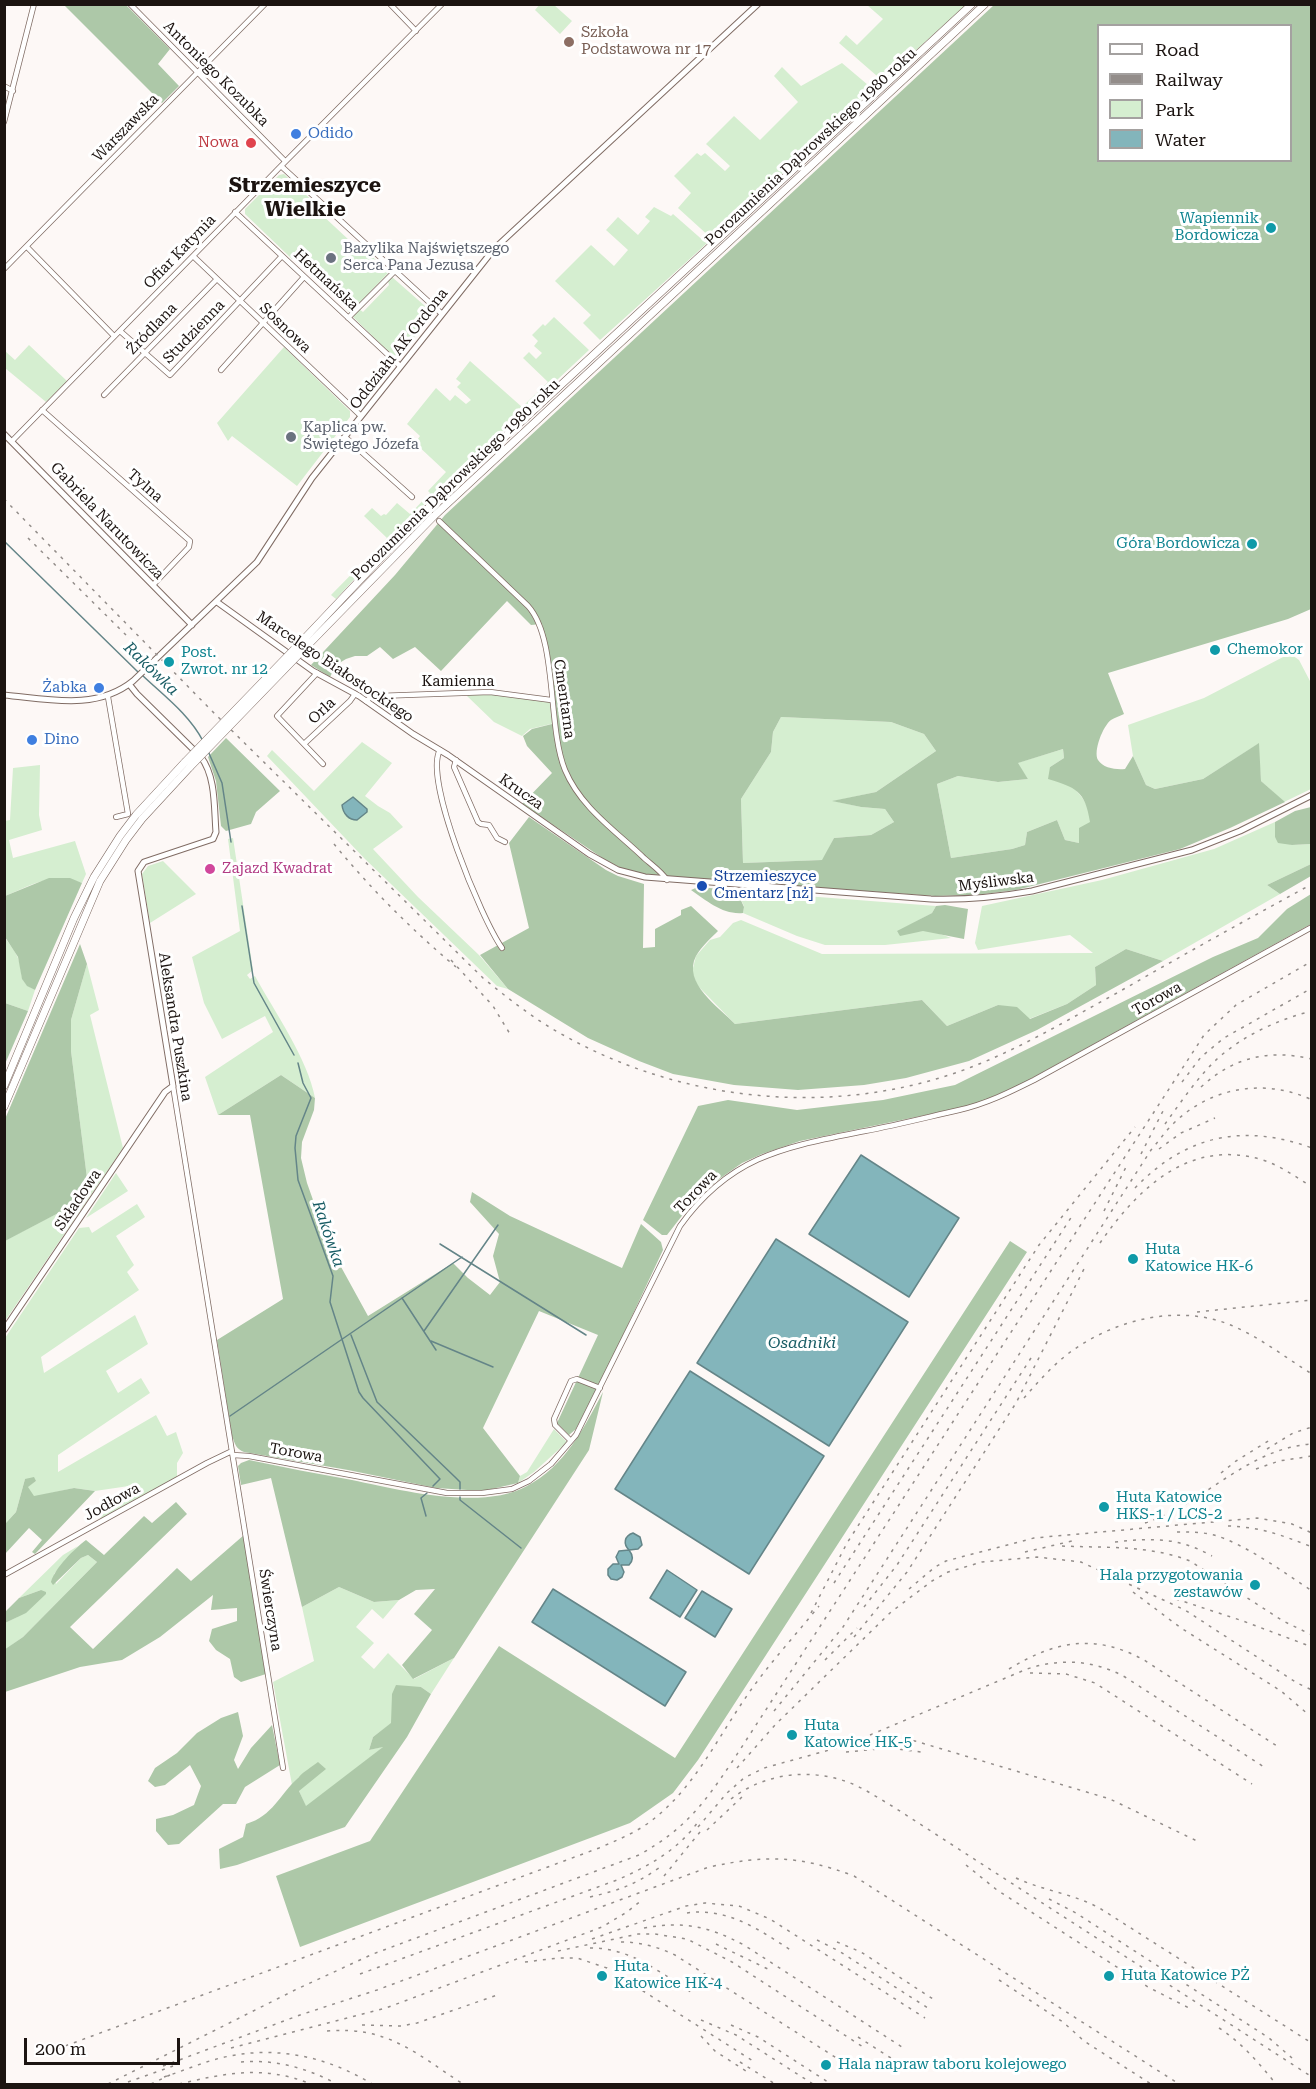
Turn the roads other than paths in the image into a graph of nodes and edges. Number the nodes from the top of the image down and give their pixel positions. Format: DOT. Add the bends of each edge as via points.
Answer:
graph roads {
  1 [pos="34,4"];
  2 [pos="130,4"];
  3 [pos="266,4"];
  4 [pos="390,4"];
  5 [pos="442,4"];
  6 [pos="758,4"];
  7 [pos="972,4"];
  8 [pos="985,4"];
  9 [pos="416,31"];
  10 [pos="197,73"];
  11 [pos="4,86"];
  12 [pos="13,90"];
  13 [pos="4,122"];
  14 [pos="285,161"];
  15 [pos="281,166"];
  16 [pos="235,212"];
  17 [pos="27,247"];
  18 [pos="193,256"];
  19 [pos="282,256"];
  20 [pos="4,269"];
  21 [pos="394,271"];
  22 [pos="304,277"];
  23 [pos="217,279"];
  24 [pos="240,301"];
  25 [pos="442,314"];
  26 [pos="348,318"];
  27 [pos="262,322"];
  28 [pos="120,331"];
  29 [pos="114,336"];
  30 [pos="145,354"];
  31 [pos="400,366"];
  32 [pos="221,370"];
  33 [pos="104,395"];
  34 [pos="42,410"];
  35 [pos="361,416"];
  36 [pos="4,434"];
  37 [pos="345,436"];
  38 [pos="12,441"];
  39 [pos="412,497"];
  40 [pos="439,521"];
  41 [pos="153,585"];
  42 [pos="217,602"];
  43 [pos="192,625"];
  44 [pos="306,641"];
  45 [pos="317,673"];
  46 [pos="129,684"];
  47 [pos="355,694"];
  48 [pos="4,695"];
  49 [pos="108,697"];
  50 [pos="551,700"];
  51 [pos="366,701"];
  52 [pos="304,744"];
  53 [pos="440,750"];
  54 [pos="456,760"];
  55 [pos="323,764"];
  56 [pos="187,765"];
  57 [pos="1311,795"];
  58 [pos="116,817"];
  59 [pos="505,842"];
  60 [pos="668,880"];
  61 [pos="1311,927"];
  62 [pos="502,948"];
  63 [pos="4,1086"];
  64 [pos="173,1086"];
  65 [pos="4,1107"];
  66 [pos="4,1330"];
  67 [pos="600,1388"];
  68 [pos="571,1441"];
  69 [pos="232,1453"];
  70 [pos="4,1575"];
  71 [pos="283,1768"];
  1 -- 12 [label="street"];
  2 -- 10 [label="street, Antoniego Kozubka"];
  3 -- 10 [label="street, Warszawska"];
  4 -- 9 [label="street"];
  5 -- 9 [label="street, Ofiar Katynia"];
  6 -- 25 [label="street, Oddziału AK Ordona" via="508,235"];
  7 -- 44 [label="main road, Porozumienia Dąbrowskiego 1980 roku" via="427,509"];
  8 -- 44 [label="main road, Porozumienia Dąbrowskiego 1980 roku" via="442,508"];
  9 -- 14 [label="street, Ofiar Katynia"];
  10 -- 14 [label="street, Antoniego Kozubka"];
  10 -- 17 [label="street, Warszawska"];
  11 -- 12 [label="street"];
  12 -- 13 [label="street"];
  14 -- 15 [label="street, Ofiar Katynia"];
  15 -- 16 [label="street, Ofiar Katynia"];
  15 -- 21 [label="street"];
  16 -- 18 [label="street, Ofiar Katynia"];
  16 -- 19 [label="street, Hetmańska"];
  17 -- 20 [label="street, Warszawska"];
  17 -- 29 [label="street"];
  18 -- 23 [label="street, Sosnowa"];
  18 -- 28 [label="street, Ofiar Katynia"];
  19 -- 22 [label="street, Hetmańska"];
  19 -- 24 [label="street, Studzienna"];
  21 -- 25 [label="street"];
  21 -- 26 [label="street"];
  22 -- 26 [label="street, Hetmańska"];
  22 -- 27 [label="street"];
  23 -- 24 [label="street, Sosnowa"];
  23 -- 30 [label="street, Źródlana"];
  24 -- 27 [label="street, Sosnowa"];
  24 -- 30 [label="street, Studzienna" via="171,374"];
  25 -- 31 [label="street, Oddziału AK Ordona"];
  26 -- 31 [label="street, Hetmańska"];
  27 -- 32 [label="street"];
  27 -- 35 [label="street, Sosnowa"];
  28 -- 29 [label="street, Ofiar Katynia"];
  28 -- 30 [label="street, Studzienna"];
  29 -- 34 [label="street, Ofiar Katynia"];
  30 -- 33 [label="street, Źródlana"];
  31 -- 35 [label="street, Oddziału AK Ordona"];
  34 -- 38 [label="street, Ofiar Katynia"];
  34 -- 41 [label="street, Tylna" via="190,541 189,547"];
  35 -- 37 [label="street, Oddziału AK Ordona"];
  36 -- 38 [label="street, Gabriela Narutowicza"];
  37 -- 39 [label="street"];
  37 -- 42 [label="street, Oddziału AK Ordona" via="306,485 260,558"];
  38 -- 41 [label="street, Gabriela Narutowicza"];
  40 -- 50 [label="street, Cmentarna" via="538,619"];
  41 -- 43 [label="street, Gabriela Narutowicza"];
  42 -- 43 [label="street, Oddziału AK Ordona"];
  42 -- 45 [label="street, Marcelego Białostockiego"];
  43 -- 46 [label="street, Oddziału AK Ordona"];
  44 -- 56 [label="main road, Porozumienia Dąbrowskiego 1980 roku, bridge"];
  45 -- 47 [label="street, Marcelego Białostockiego"];
  45 -- 52 [label="street" via="277,716"];
  46 -- 49 [label="street, Oddziału AK Ordona"];
  46 -- 64 [label="street, Aleksandra Puszkina" via="202,759 210,775 213,802 213,839 144,862 138,871"];
  47 -- 51 [label="street, Marcelego Białostockiego"];
  47 -- 52 [label="street, Orla"];
  48 -- 49 [label="street" via="77,701"];
  49 -- 58 [label="street" via="128,814"];
  50 -- 51 [label="street, Kamienna" via="467,692 378,696"];
  50 -- 60 [label="street, Cmentarna" via="562,760 575,789 597,816"];
  51 -- 53 [label="street, Marcelego Białostockiego"];
  52 -- 55 [label="street"];
  53 -- 54 [label="street, Marcelego Białostockiego"];
  53 -- 62 [label="street" via="444,809 478,901"];
  54 -- 59 [label="street" via="454,767 477,822 491,826 497,838"];
  54 -- 60 [label="street, Krucza" via="606,864 632,874"];
  56 -- 63 [label="main road, Porozumienia Dąbrowskiego 1980 roku" via="136,815 94,878"];
  56 -- 65 [label="main road, Porozumienia Dąbrowskiego 1980 roku" via="126,840 100,881"];
  57 -- 60 [label="street, Myśliwska" via="1192,850 1032,891 977,899"];
  61 -- 67 [label="street, Torowa" via="996,1099 979,1106 792,1146 733,1172 702,1198 680,1226"];
  64 -- 66 [label="street, Składowa" via="165,1092"];
  64 -- 69 [label="street, Aleksandra Puszkina"];
  67 -- 68 [label="street, Torowa"];
  67 -- 68 [label="street" via="577,1379 571,1381 554,1419"];
  68 -- 69 [label="street, Torowa" via="529,1481 512,1489 482,1493 447,1493"];
  69 -- 70 [label="street, Jodłowa"];
  69 -- 71 [label="street, Świerczyna"];
}
